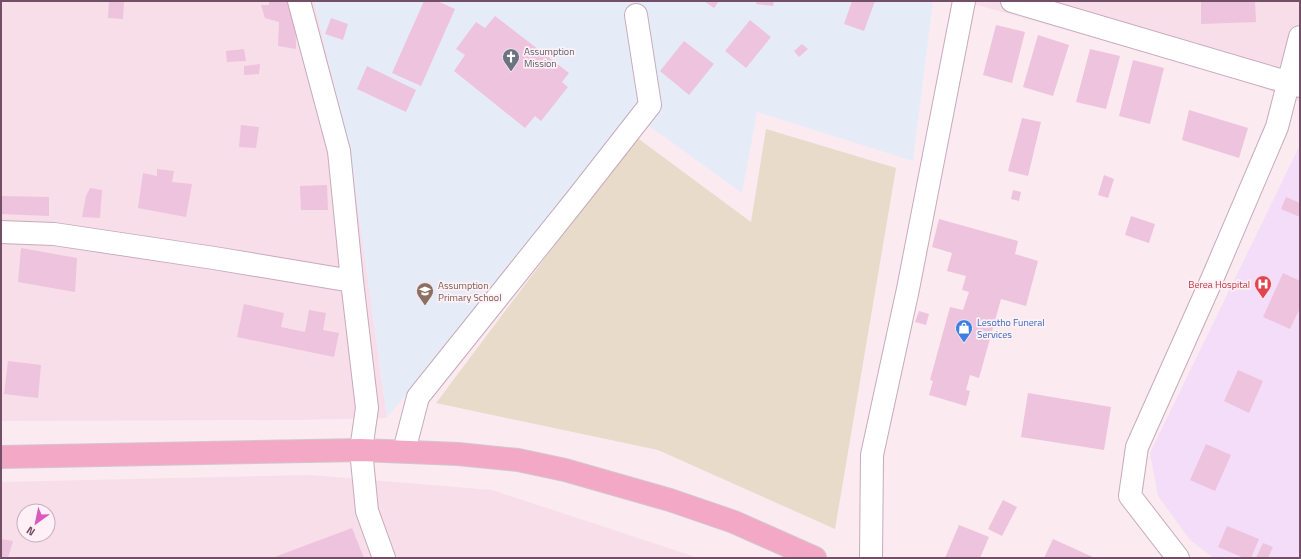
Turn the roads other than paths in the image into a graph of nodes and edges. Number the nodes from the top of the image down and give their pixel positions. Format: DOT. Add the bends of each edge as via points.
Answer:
graph roads {
  1 [pos="300,1"];
  2 [pos="964,1"];
  3 [pos="1012,1"];
  4 [pos="636,15"];
  5 [pos="1300,37"];
  6 [pos="1294,84"];
  7 [pos="1,232"];
  8 [pos="352,281"];
  9 [pos="361,450"];
  10 [pos="404,451"];
  11 [pos="1,457"];
  12 [pos="384,558"];
  13 [pos="815,558"];
  14 [pos="871,558"];
  15 [pos="1178,558"];
  1 -- 8 [label="street" via="339,151"];
  2 -- 14 [label="street" via="908,290 872,455"];
  3 -- 6 [label="street"];
  4 -- 10 [label="street" via="650,105 418,397"];
  5 -- 6 [label="street"];
  6 -- 15 [label="street" via="1210,285 1137,447 1130,496"];
  7 -- 8 [label="street" via="54,234"];
  8 -- 9 [label="street" via="366,408"];
  9 -- 10 [label="main road"];
  9 -- 11 [label="main road"];
  9 -- 12 [label="street" via="367,511"];
  10 -- 13 [label="main road" via="518,460 564,470 663,498 727,520"];
}
